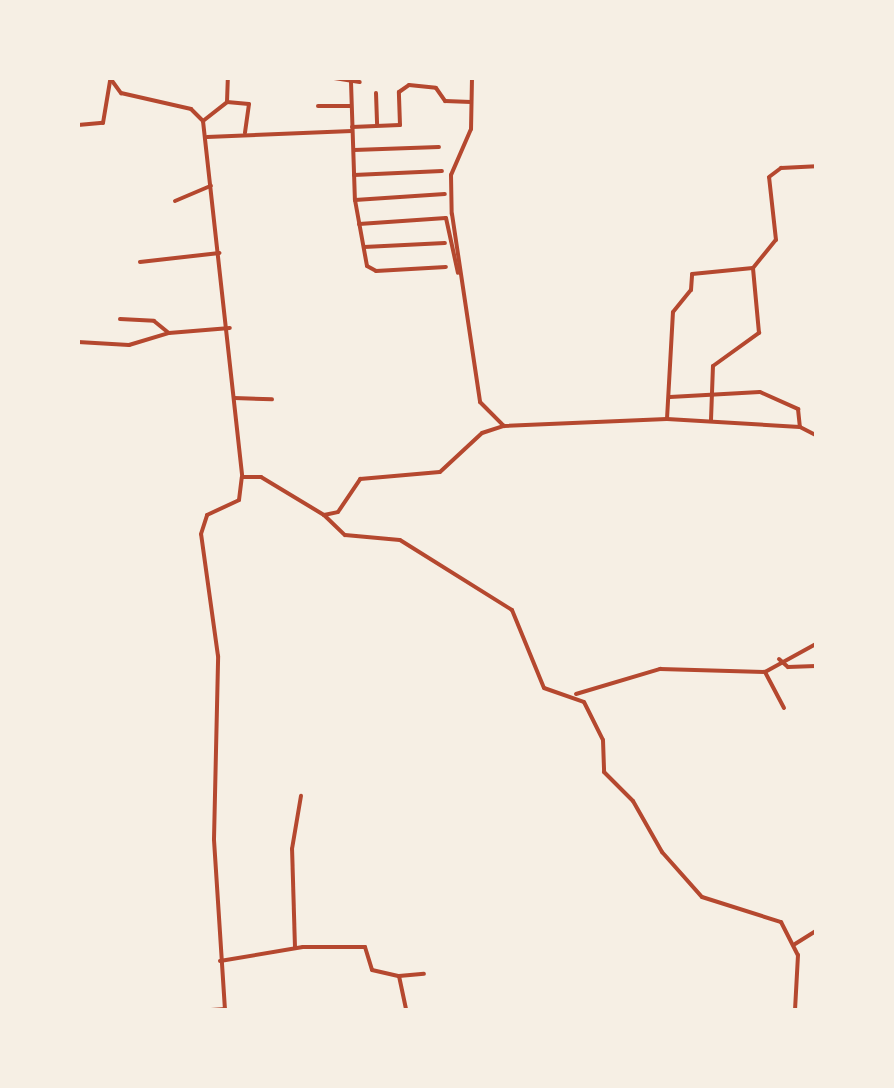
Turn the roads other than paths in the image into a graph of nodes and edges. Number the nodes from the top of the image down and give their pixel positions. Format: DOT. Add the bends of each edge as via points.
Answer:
graph roads {
  1 [pos="228,78"];
  2 [pos="334,78"];
  3 [pos="472,78"];
  4 [pos="110,79"];
  5 [pos="351,82"];
  6 [pos="360,82"];
  7 [pos="376,93"];
  8 [pos="227,102"];
  9 [pos="471,102"];
  10 [pos="318,106"];
  11 [pos="351,106"];
  12 [pos="203,121"];
  13 [pos="78,125"];
  14 [pos="377,126"];
  15 [pos="352,129"];
  16 [pos="246,132"];
  17 [pos="206,137"];
  18 [pos="439,147"];
  19 [pos="354,150"];
  20 [pos="816,166"];
  21 [pos="442,171"];
  22 [pos="354,175"];
  23 [pos="211,186"];
  24 [pos="445,194"];
  25 [pos="355,200"];
  26 [pos="175,201"];
  27 [pos="359,224"];
  28 [pos="445,243"];
  29 [pos="364,247"];
  30 [pos="219,253"];
  31 [pos="140,262"];
  32 [pos="446,267"];
  33 [pos="753,268"];
  34 [pos="458,273"];
  35 [pos="120,319"];
  36 [pos="230,328"];
  37 [pos="169,333"];
  38 [pos="78,342"];
  39 [pos="710,393"];
  40 [pos="670,397"];
  41 [pos="234,398"];
  42 [pos="272,399"];
  43 [pos="667,418"];
  44 [pos="711,420"];
  45 [pos="504,426"];
  46 [pos="800,427"];
  47 [pos="816,435"];
  48 [pos="242,477"];
  49 [pos="324,515"];
  50 [pos="816,644"];
  51 [pos="778,659"];
  52 [pos="816,666"];
  53 [pos="765,672"];
  54 [pos="575,696"];
  55 [pos="784,708"];
  56 [pos="301,796"];
  57 [pos="816,931"];
  58 [pos="795,944"];
  59 [pos="295,948"];
  60 [pos="220,961"];
  61 [pos="424,974"];
  62 [pos="399,976"];
  63 [pos="211,1010"];
  64 [pos="225,1010"];
  65 [pos="406,1010"];
  66 [pos="795,1010"];
  1 -- 8 [label="street"];
  2 -- 5 [label="street"];
  3 -- 9 [label="street"];
  4 -- 12 [label="street" via="120,93 191,109"];
  4 -- 13 [label="street" via="103,123"];
  5 -- 6 [label="street"];
  5 -- 11 [label="street"];
  7 -- 14 [label="street"];
  8 -- 12 [label="street"];
  8 -- 16 [label="street" via="249,104"];
  9 -- 14 [label="street" via="445,101 436,88 409,85 399,92 400,125"];
  9 -- 34 [label="street" via="471,128 451,176"];
  10 -- 11 [label="street"];
  11 -- 15 [label="street"];
  12 -- 17 [label="street"];
  14 -- 15 [label="street"];
  15 -- 16 [label="street"];
  15 -- 19 [label="street"];
  16 -- 17 [label="street"];
  17 -- 23 [label="street"];
  18 -- 19 [label="street"];
  19 -- 22 [label="street"];
  20 -- 33 [label="street" via="770,173 776,240"];
  21 -- 22 [label="street"];
  22 -- 25 [label="street"];
  23 -- 26 [label="street"];
  23 -- 30 [label="street"];
  24 -- 25 [label="street"];
  25 -- 27 [label="street"];
  27 -- 29 [label="street"];
  27 -- 34 [label="street" via="446,218"];
  28 -- 29 [label="street"];
  29 -- 32 [label="street" via="367,266 376,271"];
  30 -- 31 [label="street"];
  30 -- 36 [label="street"];
  33 -- 39 [label="street" via="760,333 713,366"];
  33 -- 40 [label="street" via="692,274 691,290 673,312"];
  34 -- 45 [label="street" via="470,305 480,402"];
  35 -- 37 [label="street" via="154,321"];
  36 -- 37 [label="street"];
  36 -- 41 [label="street"];
  37 -- 38 [label="street" via="129,345"];
  39 -- 40 [label="street"];
  39 -- 44 [label="street"];
  39 -- 46 [label="street" via="760,392 798,409"];
  40 -- 43 [label="street"];
  41 -- 42 [label="street"];
  41 -- 48 [label="street"];
  43 -- 44 [label="street"];
  43 -- 45 [label="street"];
  44 -- 46 [label="street"];
  45 -- 49 [label="street" via="482,433 440,472 360,480 338,512"];
  46 -- 47 [label="street"];
  48 -- 49 [label="street" via="261,476"];
  48 -- 60 [label="street" via="239,500 208,515 201,534 218,656 213,796"];
  49 -- 54 [label="street" via="345,536 400,540 502,601 544,688"];
  50 -- 51 [label="street"];
  51 -- 52 [label="street" via="788,667"];
  51 -- 53 [label="street"];
  53 -- 54 [label="street" via="660,669"];
  53 -- 55 [label="street"];
  54 -- 58 [label="street" via="601,734 604,772 698,894 771,915"];
  56 -- 59 [label="street" via="292,849"];
  57 -- 58 [label="street"];
  58 -- 66 [label="street"];
  59 -- 60 [label="street"];
  59 -- 62 [label="street" via="364,948 372,970"];
  60 -- 64 [label="street"];
  61 -- 62 [label="street"];
  62 -- 65 [label="street"];
  63 -- 64 [label="street"];
}
